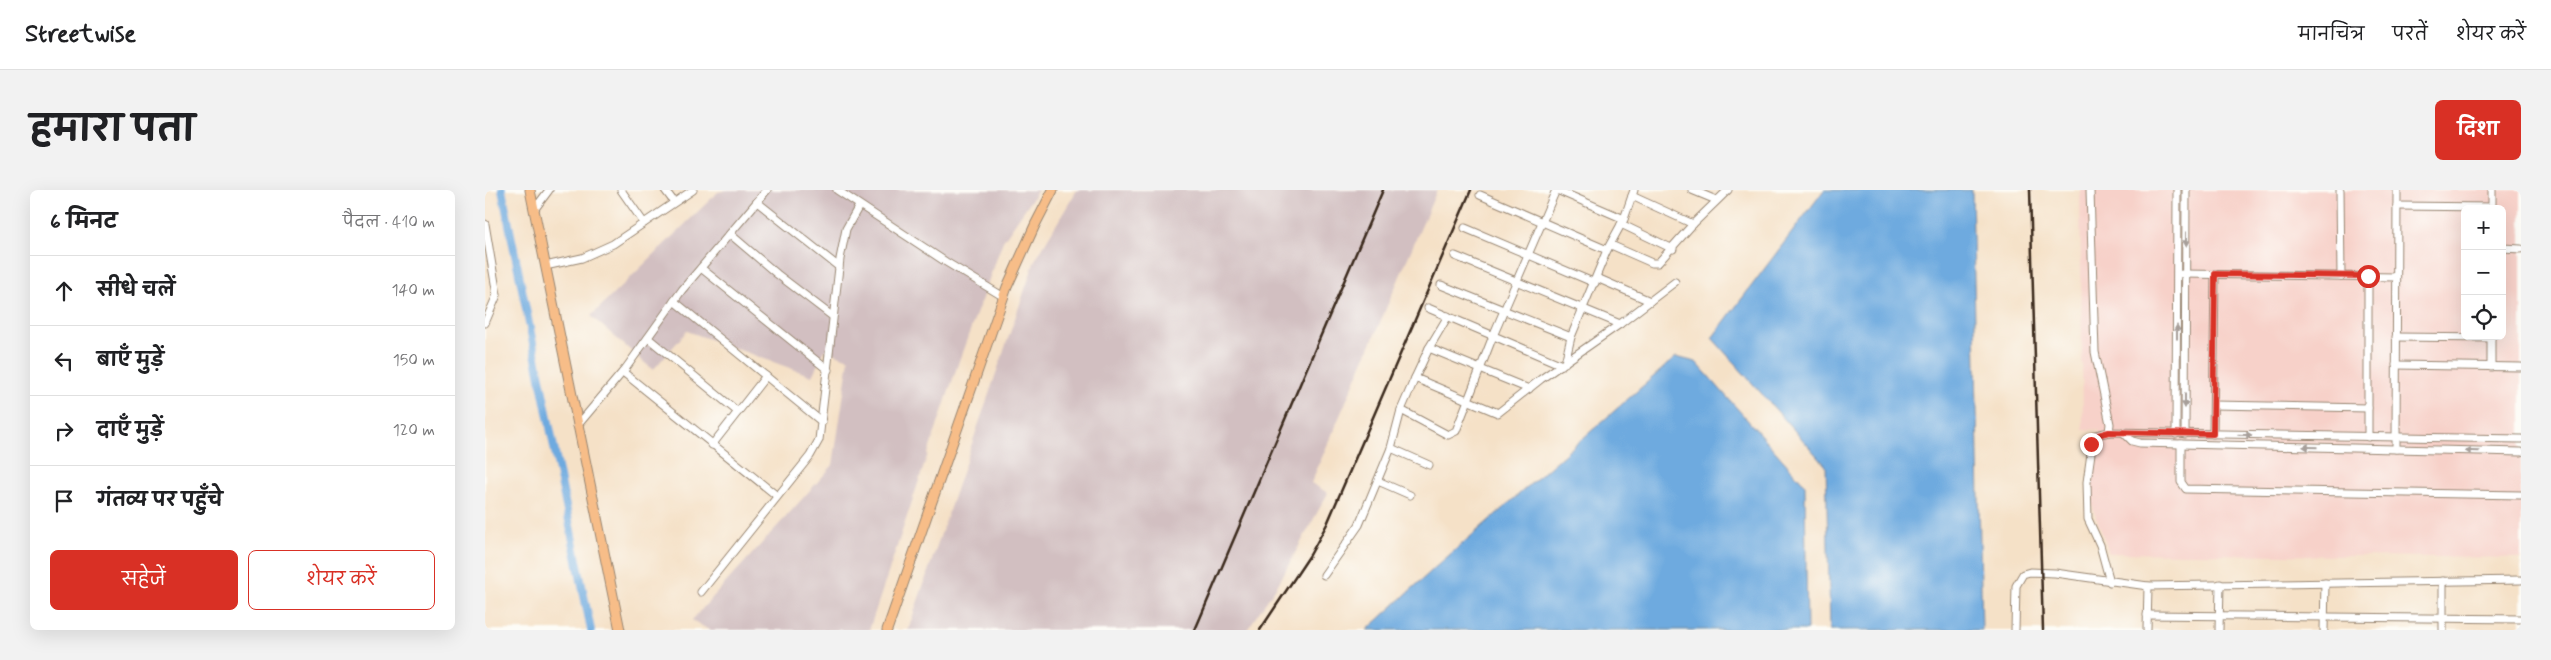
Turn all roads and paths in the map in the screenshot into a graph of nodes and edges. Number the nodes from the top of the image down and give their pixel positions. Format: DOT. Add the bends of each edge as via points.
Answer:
graph roads {
  1 [pos="530,190"];
  2 [pos="549,190"];
  3 [pos="621,190"];
  4 [pos="665,190"];
  5 [pos="693,190"];
  6 [pos="767,190"];
  7 [pos="837,190"];
  8 [pos="1053,190"];
  9 [pos="1556,190"];
  10 [pos="1692,190"];
  11 [pos="1728,190"];
  12 [pos="2090,190"];
  13 [pos="2177,190"];
  14 [pos="2186,190"];
  15 [pos="2341,190"];
  16 [pos="2397,190"];
  17 [pos="2492,190"];
  18 [pos="1633,193"];
  19 [pos="1480,195"];
  20 [pos="1716,200"];
  21 [pos="674,202"];
  22 [pos="757,202"];
  23 [pos="2492,205"];
  24 [pos="859,206"];
  25 [pos="2397,206"];
  26 [pos="2461,207"];
  27 [pos="534,210"];
  28 [pos="1623,221"];
  29 [pos="1543,222"];
  30 [pos="644,223"];
  31 [pos="1693,224"];
  32 [pos="485,226"];
  33 [pos="1465,228"];
  34 [pos="730,234"];
  35 [pos="1609,247"];
  36 [pos="2506,248"];
  37 [pos="1673,249"];
  38 [pos="2521,249"];
  39 [pos="1528,254"];
  40 [pos="1455,256"];
  41 [pos="493,264"];
  42 [pos="545,266"];
  43 [pos="485,267"];
  44 [pos="839,267"];
  45 [pos="701,268"];
  46 [pos="2177,274"];
  47 [pos="2186,274"];
  48 [pos="2215,274"];
  49 [pos="2341,276"];
  50 [pos="2368,276"];
  51 [pos="2396,276"];
  52 [pos="1596,280"];
  53 [pos="1516,282"];
  54 [pos="1675,282"];
  55 [pos="1441,285"];
  56 [pos="1004,297"];
  57 [pos="1650,301"];
  58 [pos="674,302"];
  59 [pos="1428,308"];
  60 [pos="1504,309"];
  61 [pos="1584,310"];
  62 [pos="832,316"];
  63 [pos="1448,316"];
  64 [pos="485,323"];
  65 [pos="1620,324"];
  66 [pos="1493,336"];
  67 [pos="2396,336"];
  68 [pos="1571,337"];
  69 [pos="2461,337"];
  70 [pos="648,338"];
  71 [pos="2491,340"];
  72 [pos="1429,348"];
  73 [pos="1563,364"];
  74 [pos="2396,365"];
  75 [pos="2491,367"];
  76 [pos="2521,367"];
  77 [pos="1479,369"];
  78 [pos="827,370"];
  79 [pos="623,372"];
  80 [pos="766,376"];
  81 [pos="1415,378"];
  82 [pos="1529,389"];
  83 [pos="1467,400"];
  84 [pos="2214,405"];
  85 [pos="2368,408"];
  86 [pos="1401,410"];
  87 [pos="738,412"];
  88 [pos="822,422"];
  89 [pos="577,426"];
  90 [pos="2109,432"];
  91 [pos="2123,432"];
  92 [pos="2176,434"];
  93 [pos="2185,434"];
  94 [pos="2213,434"];
  95 [pos="2368,437"];
  96 [pos="2396,437"];
  97 [pos="2521,439"];
  98 [pos="2181,444"];
  99 [pos="711,445"];
  100 [pos="1391,448"];
  101 [pos="2396,449"];
  102 [pos="2521,452"];
  103 [pos="1429,465"];
  104 [pos="1378,481"];
  105 [pos="1410,495"];
  106 [pos="2521,495"];
  107 [pos="777,496"];
  108 [pos="1324,576"];
  109 [pos="2521,580"];
  110 [pos="2443,581"];
  111 [pos="2110,582"];
  112 [pos="2325,583"];
  113 [pos="2220,584"];
  114 [pos="2148,586"];
  115 [pos="701,592"];
  116 [pos="2147,615"];
  117 [pos="2219,616"];
  118 [pos="2324,617"];
  119 [pos="2443,618"];
  120 [pos="2521,619"];
  121 [pos="620,630"];
  122 [pos="887,630"];
  123 [pos="2015,630"];
  124 [pos="2147,630"];
  125 [pos="2219,630"];
  126 [pos="2324,630"];
  127 [pos="2443,630"];
  1 -- 27 [label="main road"];
  2 -- 27 [label="street"];
  3 -- 30 [label="street"];
  4 -- 21 [label="street"];
  5 -- 21 [label="street"];
  6 -- 22 [label="street"];
  7 -- 24 [label="street"];
  8 -- 56 [label="main road"];
  9 -- 28 [label="street"];
  9 -- 29 [label="street"];
  10 -- 20 [label="street"];
  11 -- 20 [label="street"];
  12 -- 90 [label="street" via="2095,352 2109,416"];
  13 -- 46 [label="street"];
  14 -- 47 [label="street, one-way"];
  15 -- 49 [label="street"];
  16 -- 25 [label="street"];
  17 -- 23 [label="street"];
  18 -- 28 [label="street"];
  18 -- 31 [label="street"];
  19 -- 29 [label="street"];
  20 -- 31 [label="street"];
  21 -- 30 [label="street"];
  22 -- 34 [label="street"];
  22 -- 44 [label="street"];
  24 -- 44 [label="street" via="846,229"];
  24 -- 56 [label="street"];
  25 -- 26 [label="street"];
  25 -- 51 [label="street"];
  27 -- 42 [label="main road"];
  28 -- 35 [label="street"];
  28 -- 37 [label="street"];
  29 -- 35 [label="street"];
  29 -- 39 [label="street"];
  30 -- 42 [label="street" via="592,254"];
  31 -- 37 [label="street"];
  32 -- 41 [label="street"];
  33 -- 39 [label="street"];
  34 -- 45 [label="street"];
  34 -- 62 [label="street"];
  35 -- 37 [label="street" via="1655,263"];
  35 -- 52 [label="street"];
  36 -- 38 [label="street"];
  39 -- 52 [label="street"];
  39 -- 53 [label="street"];
  40 -- 53 [label="street"];
  41 -- 43 [label="street"];
  41 -- 64 [label="street" via="497,300"];
  42 -- 89 [label="main road"];
  44 -- 62 [label="street"];
  45 -- 58 [label="street"];
  45 -- 78 [label="street"];
  46 -- 47 [label="street"];
  92 -- 46 [label="street, one-way"];
  47 -- 48 [label="street"];
  47 -- 93 [label="street, one-way"];
  48 -- 49 [label="street"];
  48 -- 84 [label="street"];
  49 -- 50 [label="street"];
  50 -- 51 [label="street"];
  50 -- 85 [label="street"];
  51 -- 67 [label="street"];
  52 -- 57 [label="street"];
  52 -- 61 [label="street"];
  53 -- 60 [label="street"];
  53 -- 61 [label="street"];
  54 -- 57 [label="street"];
  55 -- 60 [label="street"];
  56 -- 122 [label="main road"];
  57 -- 65 [label="street"];
  58 -- 70 [label="street"];
  58 -- 80 [label="street"];
  59 -- 63 [label="street"];
  60 -- 66 [label="street"];
  60 -- 68 [label="street"];
  61 -- 65 [label="street"];
  61 -- 68 [label="street"];
  62 -- 78 [label="street"];
  63 -- 66 [label="street"];
  63 -- 72 [label="street"];
  65 -- 73 [label="street"];
  66 -- 73 [label="street"];
  66 -- 77 [label="street"];
  67 -- 69 [label="street"];
  67 -- 74 [label="street"];
  68 -- 73 [label="street"];
  70 -- 79 [label="street"];
  70 -- 87 [label="street"];
  71 -- 75 [label="street"];
  72 -- 77 [label="street"];
  72 -- 81 [label="street"];
  73 -- 82 [label="street"];
  74 -- 75 [label="street"];
  74 -- 96 [label="street"];
  75 -- 76 [label="street"];
  77 -- 82 [label="street"];
  77 -- 83 [label="street"];
  78 -- 88 [label="street"];
  79 -- 89 [label="street"];
  79 -- 99 [label="street"];
  80 -- 87 [label="street"];
  80 -- 88 [label="street"];
  81 -- 83 [label="street"];
  81 -- 86 [label="street"];
  82 -- 83 [label="street" via="1498,414"];
  83 -- 86 [label="street" via="1456,432 1451,436"];
  84 -- 85 [label="street"];
  84 -- 94 [label="street"];
  85 -- 95 [label="street"];
  86 -- 100 [label="street"];
  87 -- 99 [label="street"];
  88 -- 107 [label="street" via="817,444"];
  89 -- 121 [label="main road"];
  90 -- 91 [label="street"];
  90 -- 111 [label="street" via="2093,438 2087,503 2089,519"];
  91 -- 92 [label="street"];
  91 -- 98 [label="street" via="2132,441 2140,443"];
  92 -- 93 [label="street"];
  93 -- 94 [label="street"];
  94 -- 95 [label="street, one-way"];
  95 -- 96 [label="street"];
  96 -- 97 [label="street"];
  96 -- 101 [label="street"];
  101 -- 98 [label="street, one-way"];
  98 -- 106 [label="street" via="2181,482 2186,489"];
  99 -- 107 [label="street"];
  100 -- 103 [label="street"];
  100 -- 104 [label="street"];
  102 -- 101 [label="street, one-way"];
  104 -- 105 [label="street"];
  104 -- 108 [label="street" via="1355,532"];
  107 -- 115 [label="street"];
  109 -- 110 [label="street"];
  110 -- 112 [label="street"];
  110 -- 119 [label="street"];
  111 -- 114 [label="street"];
  111 -- 123 [label="street" via="2055,573 2023,574 2016,586"];
  112 -- 113 [label="street"];
  112 -- 118 [label="street"];
  113 -- 114 [label="street"];
  113 -- 117 [label="street"];
  114 -- 116 [label="street"];
  116 -- 117 [label="street"];
  116 -- 124 [label="street"];
  117 -- 118 [label="street"];
  117 -- 125 [label="street"];
  118 -- 119 [label="street"];
  118 -- 126 [label="street"];
  119 -- 120 [label="street"];
  119 -- 127 [label="street"];
}
